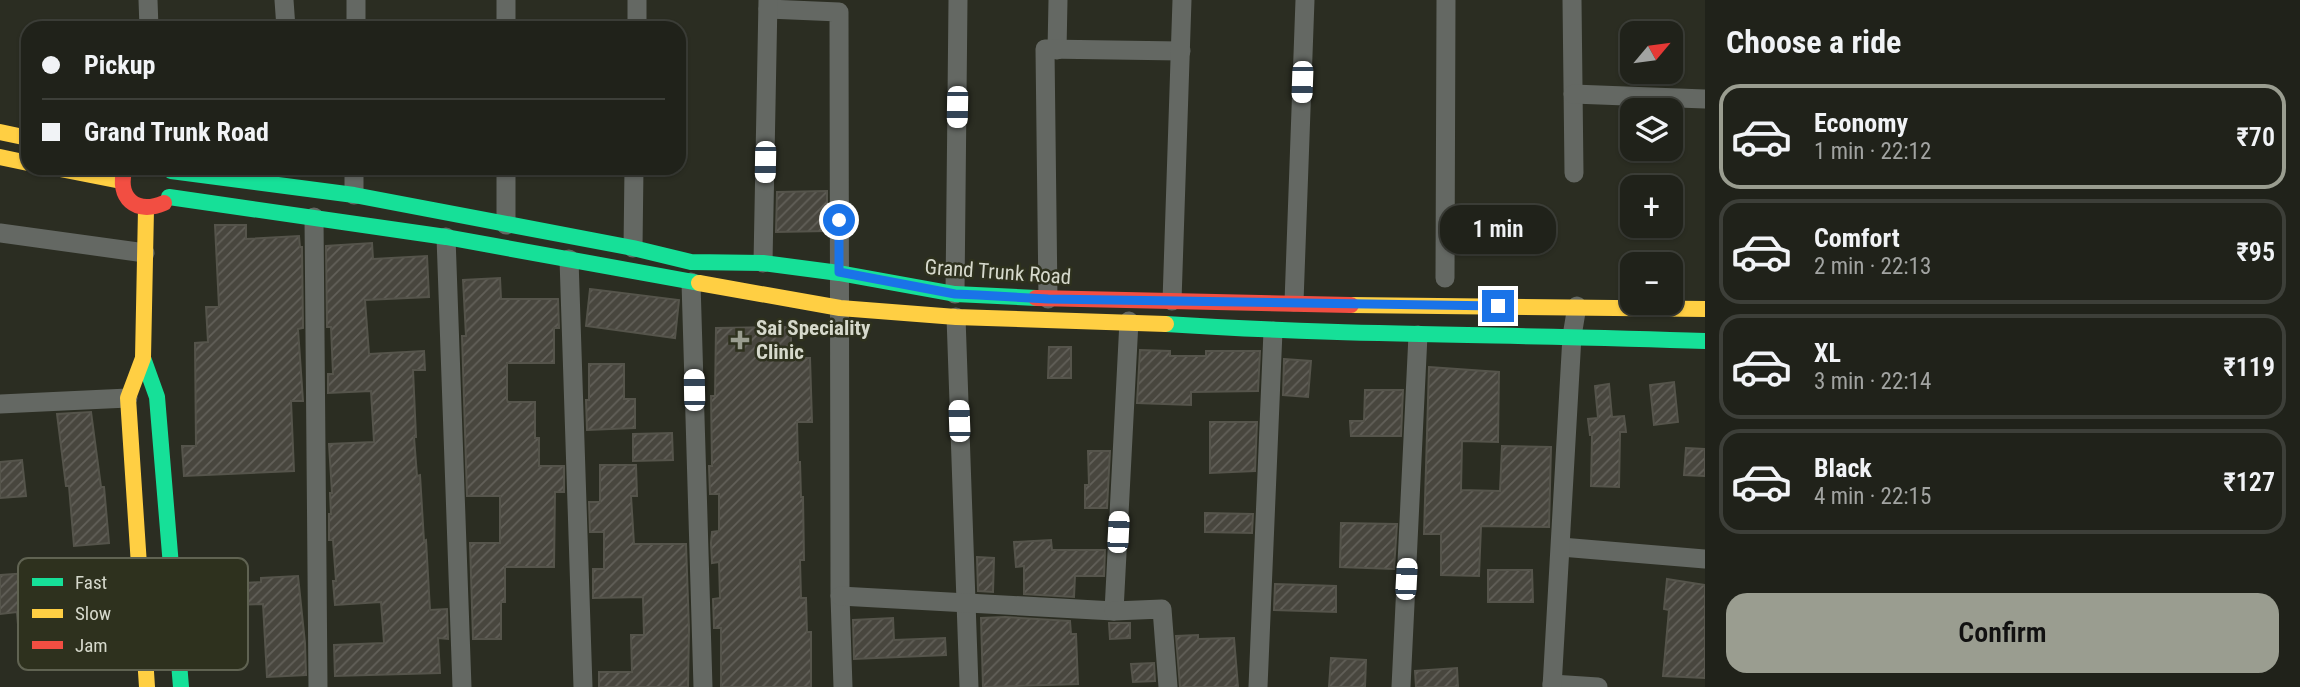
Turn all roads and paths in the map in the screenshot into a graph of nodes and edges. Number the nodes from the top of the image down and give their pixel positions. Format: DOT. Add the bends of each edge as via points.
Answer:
graph roads {
  1 [pos="148,0"];
  2 [pos="284,0"];
  3 [pos="356,0"];
  4 [pos="506,0"];
  5 [pos="638,0"];
  6 [pos="958,0"];
  7 [pos="1058,0"];
  8 [pos="1182,0"];
  9 [pos="1305,0"];
  10 [pos="1446,0"];
  11 [pos="1572,0"];
  12 [pos="768,5"];
  13 [pos="844,6"];
  14 [pos="149,21"];
  15 [pos="286,21"];
  16 [pos="356,21"];
  17 [pos="506,21"];
  18 [pos="637,21"];
  19 [pos="1057,50"];
  20 [pos="1181,51"];
  21 [pos="1573,94"];
  22 [pos="1705,99"];
  23 [pos="0,132"];
  24 [pos="21,136"];
  25 [pos="0,157"];
  26 [pos="21,162"];
  27 [pos="1574,173"];
  28 [pos="123,175"];
  29 [pos="171,175"];
  30 [pos="206,175"];
  31 [pos="298,175"];
  32 [pos="354,175"];
  33 [pos="506,175"];
  34 [pos="634,175"];
  35 [pos="299,188"];
  36 [pos="354,195"];
  37 [pos="169,197"];
  38 [pos="146,209"];
  39 [pos="314,217"];
  40 [pos="506,225"];
  41 [pos="0,233"];
  42 [pos="446,237"];
  43 [pos="633,248"];
  44 [pos="145,253"];
  45 [pos="569,258"];
  46 [pos="763,263"];
  47 [pos="839,272"];
  48 [pos="1445,278"];
  49 [pos="691,282"];
  50 [pos="955,294"];
  51 [pos="1048,299"];
  52 [pos="1172,301"];
  53 [pos="1294,302"];
  54 [pos="1577,306"];
  55 [pos="840,308"];
  56 [pos="1705,309"];
  57 [pos="956,317"];
  58 [pos="1129,321"];
  59 [pos="1273,331"];
  60 [pos="1418,335"];
  61 [pos="1572,336"];
  62 [pos="1705,341"];
  63 [pos="143,358"];
  64 [pos="128,398"];
  65 [pos="0,404"];
  66 [pos="1561,547"];
  67 [pos="139,558"];
  68 [pos="171,558"];
  69 [pos="1705,559"];
  70 [pos="840,596"];
  71 [pos="966,603"];
  72 [pos="1114,611"];
  73 [pos="1552,686"];
  74 [pos="318,687"];
  75 [pos="462,687"];
  76 [pos="583,687"];
  77 [pos="703,687"];
  78 [pos="843,687"];
  79 [pos="969,687"];
  80 [pos="1168,687"];
  81 [pos="1258,687"];
  82 [pos="1401,687"];
  83 [pos="1598,687"];
  1 -- 14 [label="street"];
  2 -- 15 [label="street"];
  3 -- 16 [label="street"];
  4 -- 17 [label="street"];
  5 -- 18 [label="street"];
  6 -- 50 [label="street"];
  7 -- 19 [label="street"];
  8 -- 20 [label="street"];
  9 -- 53 [label="street"];
  10 -- 48 [label="street"];
  11 -- 21 [label="street"];
  12 -- 13 [label="street"];
  12 -- 46 [label="street"];
  13 -- 47 [label="street"];
  19 -- 20 [label="street"];
  19 -- 51 [label="street" via="1045,49"];
  20 -- 52 [label="street"];
  21 -- 22 [label="street"];
  21 -- 27 [label="street"];
  23 -- 24 [label="main road"];
  25 -- 26 [label="main road"];
  28 -- 38 [label="main road" via="122,189 131,203"];
  29 -- 37 [label="main road, Grand Trunk Road"];
  30 -- 35 [label="main road, Grand Trunk Road"];
  31 -- 35 [label="street"];
  32 -- 36 [label="street"];
  33 -- 40 [label="street"];
  34 -- 43 [label="street"];
  35 -- 36 [label="main road, Grand Trunk Road"];
  36 -- 40 [label="main road, Grand Trunk Road"];
  37 -- 38 [label="main road"];
  37 -- 39 [label="main road"];
  38 -- 44 [label="main road"];
  39 -- 42 [label="main road"];
  39 -- 74 [label="street"];
  40 -- 43 [label="main road, Grand Trunk Road"];
  41 -- 44 [label="street"];
  42 -- 45 [label="main road"];
  42 -- 75 [label="street"];
  43 -- 46 [label="main road, Grand Trunk Road" via="691,262"];
  44 -- 63 [label="main road"];
  45 -- 49 [label="main road"];
  45 -- 76 [label="street"];
  46 -- 47 [label="main road, Grand Trunk Road"];
  47 -- 50 [label="main road, Grand Trunk Road"];
  47 -- 55 [label="street"];
  49 -- 55 [label="main road"];
  49 -- 77 [label="street"];
  50 -- 51 [label="main road, Grand Trunk Road"];
  51 -- 52 [label="main road, Grand Trunk Road"];
  52 -- 53 [label="main road, Grand Trunk Road"];
  53 -- 54 [label="main road, Grand Trunk Road"];
  54 -- 56 [label="main road, Grand Trunk Road"];
  54 -- 61 [label="street"];
  55 -- 57 [label="main road"];
  55 -- 70 [label="street"];
  57 -- 58 [label="main road"];
  57 -- 71 [label="street"];
  58 -- 59 [label="main road"];
  58 -- 72 [label="street"];
  59 -- 60 [label="main road"];
  59 -- 81 [label="street"];
  60 -- 61 [label="main road"];
  60 -- 82 [label="street"];
  61 -- 62 [label="main road"];
  61 -- 66 [label="street"];
  63 -- 64 [label="main road"];
  63 -- 68 [label="main road" via="158,397"];
  64 -- 65 [label="street"];
  64 -- 67 [label="main road"];
  66 -- 69 [label="street"];
  66 -- 73 [label="street"];
  70 -- 71 [label="street"];
  70 -- 78 [label="street"];
  71 -- 72 [label="street"];
  71 -- 79 [label="street"];
  72 -- 80 [label="street" via="1162,609"];
  73 -- 83 [label="street"];
}
